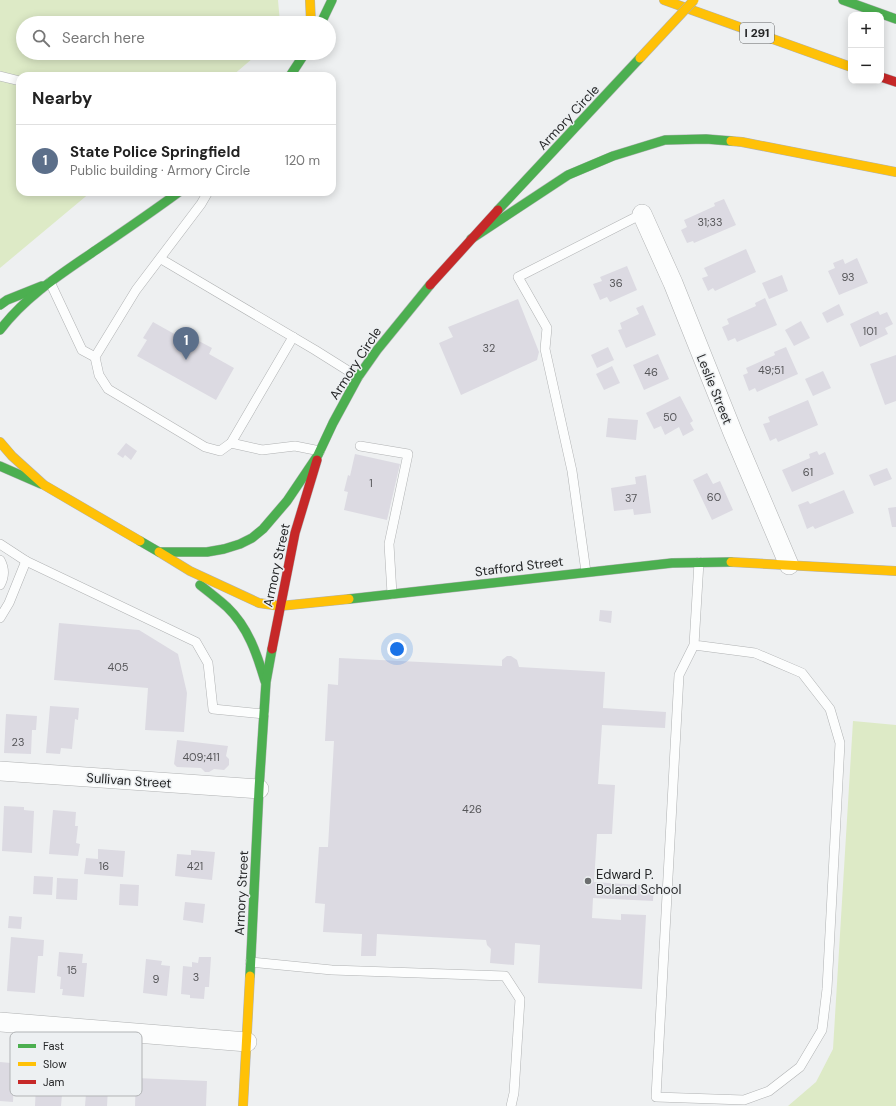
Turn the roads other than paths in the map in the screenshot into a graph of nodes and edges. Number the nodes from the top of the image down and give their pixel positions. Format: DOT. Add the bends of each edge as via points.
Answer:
graph roads {
  1 [pos="310,0"];
  2 [pos="332,0"];
  3 [pos="664,0"];
  4 [pos="694,0"];
  5 [pos="843,0"];
  6 [pos="311,16"];
  7 [pos="324,16"];
  8 [pos="896,19"];
  9 [pos="300,60"];
  10 [pos="848,66"];
  11 [pos="293,72"];
  12 [pos="0,76"];
  13 [pos="884,78"];
  14 [pos="16,80"];
  15 [pos="896,82"];
  16 [pos="896,172"];
  17 [pos="173,196"];
  18 [pos="206,196"];
  19 [pos="642,214"];
  20 [pos="472,239"];
  21 [pos="161,259"];
  22 [pos="46,284"];
  23 [pos="0,305"];
  24 [pos="0,330"];
  25 [pos="293,337"];
  26 [pos="95,357"];
  27 [pos="358,377"];
  28 [pos="0,442"];
  29 [pos="231,443"];
  30 [pos="360,446"];
  31 [pos="319,453"];
  32 [pos="0,466"];
  33 [pos="44,485"];
  34 [pos="0,544"];
  35 [pos="158,552"];
  36 [pos="0,560"];
  37 [pos="26,561"];
  38 [pos="700,562"];
  39 [pos="789,565"];
  40 [pos="184,567"];
  41 [pos="896,571"];
  42 [pos="586,572"];
  43 [pos="0,585"];
  44 [pos="392,594"];
  45 [pos="280,606"];
  46 [pos="0,618"];
  47 [pos="694,645"];
  48 [pos="266,682"];
  49 [pos="264,714"];
  50 [pos="0,771"];
  51 [pos="259,789"];
  52 [pos="250,962"];
  53 [pos="0,1022"];
  54 [pos="123,1032"];
  55 [pos="142,1034"];
  56 [pos="246,1042"];
  57 [pos="727,1103"];
  58 [pos="243,1106"];
  59 [pos="511,1106"];
  1 -- 6 [label="main road"];
  2 -- 7 [label="main road"];
  3 -- 10 [label="main road, I 291"];
  4 -- 20 [label="main road, Armory Circle, bridge"];
  5 -- 8 [label="main road"];
  9 -- 11 [label="main road"];
  12 -- 14 [label="lane"];
  13 -- 15 [label="main road"];
  16 -- 20 [label="main road" via="742,142 706,139 665,140 613,156 568,174"];
  17 -- 22 [label="main road"];
  18 -- 21 [label="lane"];
  19 -- 39 [label="street, Leslie Street"];
  19 -- 42 [label="lane" via="518,277 547,328 545,349 572,471"];
  20 -- 27 [label="main road, Armory Circle" via="405,314"];
  21 -- 25 [label="lane"];
  21 -- 26 [label="lane" via="136,290"];
  22 -- 23 [label="main road"];
  22 -- 24 [label="main road" via="18,308"];
  22 -- 26 [label="lane" via="82,350"];
  25 -- 27 [label="lane"];
  25 -- 29 [label="lane"];
  26 -- 29 [label="lane" via="99,375 108,389 205,447 220,451"];
  27 -- 31 [label="main road, Armory Circle"];
  28 -- 33 [label="main road, Armory Circle"];
  29 -- 31 [label="lane" via="262,450 295,446"];
  30 -- 44 [label="lane" via="408,454 389,544"];
  31 -- 35 [label="main road, Armory Circle" via="275,516 252,538 235,546 207,552"];
  31 -- 45 [label="main road, Armory Street" via="295,533"];
  32 -- 33 [label="main road"];
  33 -- 35 [label="main road, Armory Circle"];
  34 -- 37 [label="lane"];
  35 -- 40 [label="main road, Stafford Street"];
  36 -- 43 [label="lane" via="4,567"];
  37 -- 46 [label="lane"];
  37 -- 49 [label="lane" via="196,642 208,663 213,709"];
  38 -- 39 [label="main road, Stafford Street"];
  38 -- 42 [label="main road, Stafford Street"];
  38 -- 47 [label="lane"];
  39 -- 41 [label="main road, Stafford Street"];
  40 -- 45 [label="main road, Stafford Street" via="259,603"];
  40 -- 48 [label="main road, Armory Street" via="201,586 232,611 246,630"];
  42 -- 44 [label="main road, Stafford Street"];
  44 -- 45 [label="main road, Stafford Street"];
  45 -- 48 [label="main road, Armory Street"];
  47 -- 57 [label="lane" via="679,675 656,1097"];
  47 -- 57 [label="lane" via="755,653 802,673 830,709 840,743 827,990 822,1030 800,1067 769,1091"];
  48 -- 49 [label="main road, Armory Street"];
  49 -- 51 [label="main road, Armory Street"];
  50 -- 51 [label="street, Sullivan Street"];
  51 -- 52 [label="main road, Armory Street"];
  52 -- 56 [label="main road, Armory Street"];
  52 -- 59 [label="lane" via="332,970 505,976 520,999"];
  53 -- 54 [label="street"];
  55 -- 56 [label="street"];
  56 -- 58 [label="main road, Armory Street"];
}
